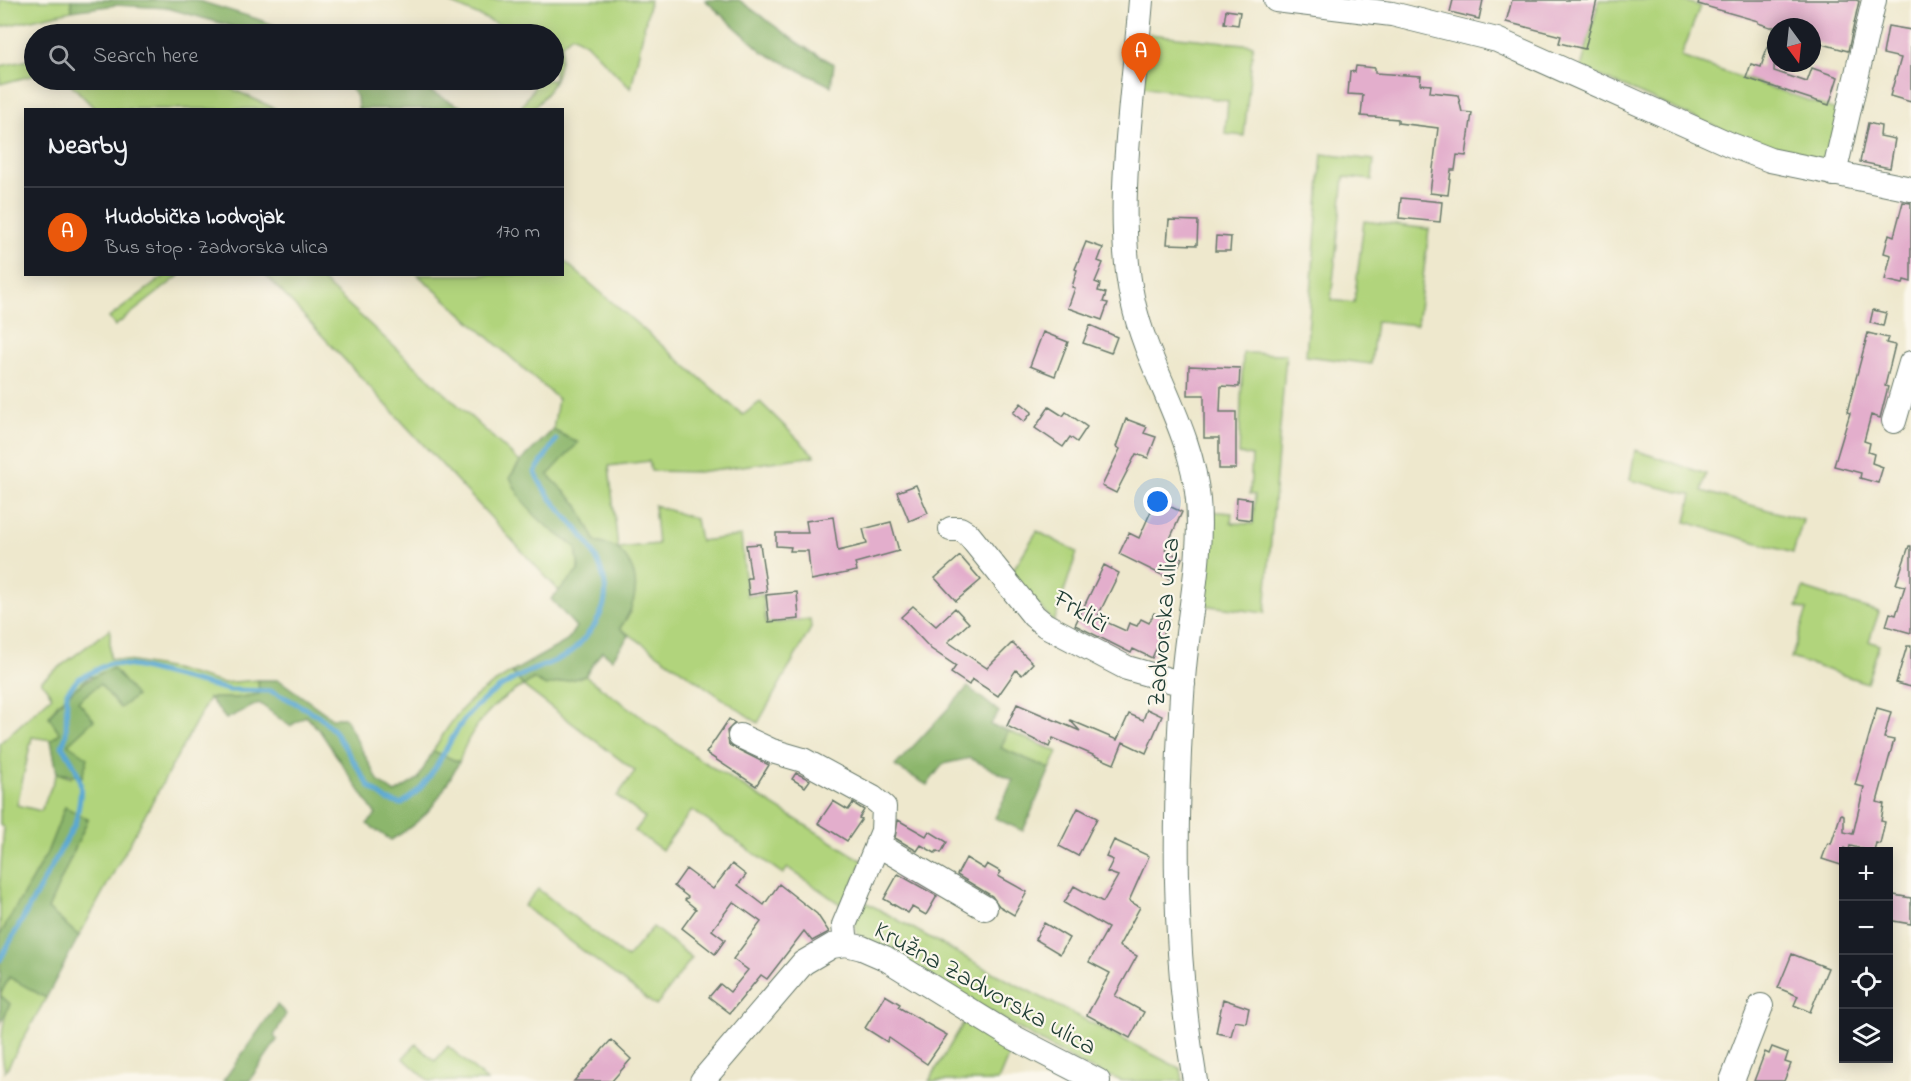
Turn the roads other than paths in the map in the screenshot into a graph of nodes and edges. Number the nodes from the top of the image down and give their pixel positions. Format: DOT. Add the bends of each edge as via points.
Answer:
graph roads {
  1 [pos="1142,0"];
  2 [pos="1276,0"];
  3 [pos="1874,0"];
  4 [pos="1834,174"];
  5 [pos="1911,189"];
  6 [pos="1911,363"];
  7 [pos="1894,421"];
  8 [pos="951,529"];
  9 [pos="1183,684"];
  10 [pos="740,736"];
  11 [pos="877,844"];
  12 [pos="985,908"];
  13 [pos="846,944"];
  14 [pos="1761,1006"];
  15 [pos="702,1081"];
  16 [pos="1098,1081"];
  17 [pos="1195,1081"];
  18 [pos="1732,1081"];
  1 -- 9 [label="street, Zadvorska ulica" via="1125,191 1126,236 1133,303 1195,474 1199,546"];
  2 -- 4 [label="street" via="1392,14 1497,40 1729,144 1770,160"];
  3 -- 4 [label="street"];
  4 -- 5 [label="street"];
  6 -- 7 [label="street"];
  8 -- 9 [label="street, Frkliči" via="968,534 1045,625 1127,668"];
  9 -- 17 [label="street, Zadvorska ulica" via="1176,920"];
  10 -- 11 [label="street, Kružna Zadvorska ulica" via="803,760 873,798 884,807 886,816"];
  11 -- 12 [label="street"];
  11 -- 13 [label="street, Kružna Zadvorska ulica" via="844,925"];
  13 -- 15 [label="street, Kružna Zadvorska ulica" via="823,949 803,963"];
  13 -- 16 [label="street, Kružna Zadvorska ulica" via="885,958 1011,1036"];
  14 -- 18 [label="street"];
}
